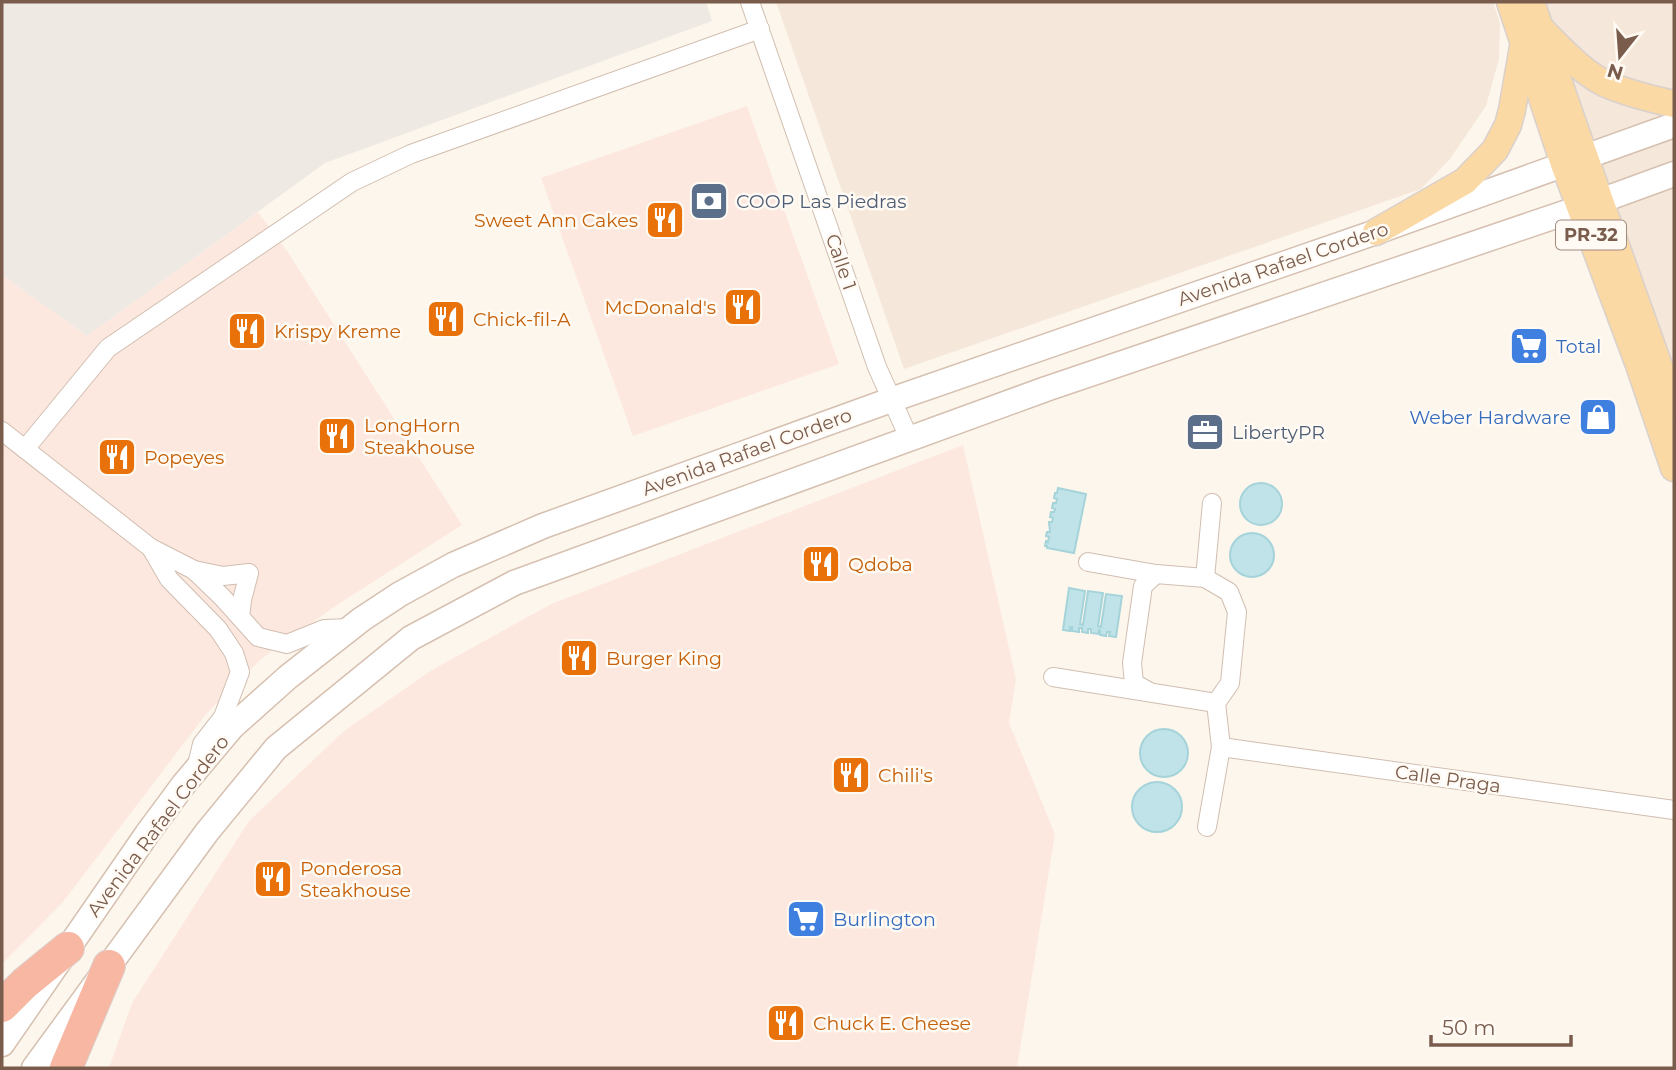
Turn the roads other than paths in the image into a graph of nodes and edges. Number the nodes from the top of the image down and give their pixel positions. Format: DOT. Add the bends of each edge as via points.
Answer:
graph roads {
  1 [pos="750,2"];
  2 [pos="1510,2"];
  3 [pos="1531,2"];
  4 [pos="760,29"];
  5 [pos="1532,36"];
  6 [pos="1674,104"];
  7 [pos="1674,125"];
  8 [pos="1574,161"];
  9 [pos="1674,174"];
  10 [pos="1590,204"];
  11 [pos="1376,232"];
  12 [pos="891,400"];
  13 [pos="1674,408"];
  14 [pos="2,432"];
  15 [pos="910,440"];
  16 [pos="25,449"];
  17 [pos="1674,468"];
  18 [pos="1212,503"];
  19 [pos="151,548"];
  20 [pos="1088,562"];
  21 [pos="194,570"];
  22 [pos="1156,574"];
  23 [pos="1205,578"];
  24 [pos="240,617"];
  25 [pos="350,628"];
  26 [pos="1053,677"];
  27 [pos="1148,691"];
  28 [pos="1216,703"];
  29 [pos="1221,747"];
  30 [pos="195,772"];
  31 [pos="1674,810"];
  32 [pos="1208,827"];
  33 [pos="68,948"];
  34 [pos="109,966"];
  35 [pos="2,1006"];
  36 [pos="2,1044"];
  37 [pos="34,1068"];
  38 [pos="66,1068"];
  1 -- 4 [label="street, Calle 1"];
  2 -- 5 [label="main road, PR-32"];
  3 -- 5 [label="main road, PR-32"];
  4 -- 12 [label="street, Calle 1"];
  4 -- 16 [label="street" via="411,154 352,182 108,348"];
  5 -- 6 [label="main road" via="1603,82"];
  5 -- 8 [label="main road, PR-32"];
  5 -- 11 [label="main road" via="1508,125 1495,150 1465,181"];
  7 -- 8 [label="main road, Avenida Rafael Cordero"];
  8 -- 10 [label="main road, PR-32"];
  8 -- 11 [label="main road, Avenida Rafael Cordero"];
  9 -- 10 [label="main road"];
  10 -- 13 [label="main road, PR-32"];
  10 -- 15 [label="main road"];
  10 -- 17 [label="main road, PR-32"];
  11 -- 12 [label="main road, Avenida Rafael Cordero"];
  12 -- 15 [label="street, Calle 1"];
  12 -- 25 [label="main road, Avenida Rafael Cordero" via="532,530 453,565"];
  14 -- 16 [label="street"];
  15 -- 34 [label="main road" via="514,583 411,638 276,748 207,832"];
  16 -- 19 [label="street"];
  18 -- 23 [label="street"];
  19 -- 21 [label="street"];
  19 -- 30 [label="street" via="169,579 218,629 234,653 240,673 223,717 202,744"];
  20 -- 22 [label="street"];
  21 -- 24 [label="street"];
  21 -- 24 [label="street" via="223,576 249,573"];
  22 -- 23 [label="street"];
  22 -- 27 [label="street" via="1143,586 1132,663 1134,683"];
  23 -- 28 [label="street" via="1229,592 1237,612 1230,683"];
  24 -- 25 [label="street" via="258,637 287,644 324,629"];
  25 -- 30 [label="main road, Avenida Rafael Cordero" via="232,727"];
  26 -- 27 [label="street"];
  27 -- 28 [label="street"];
  28 -- 29 [label="street"];
  29 -- 31 [label="street, Calle Praga"];
  29 -- 32 [label="street"];
  30 -- 33 [label="main road, Avenida Rafael Cordero"];
  33 -- 35 [label="highway"];
  33 -- 36 [label="main road, Avenida Rafael Cordero"];
  34 -- 37 [label="main road"];
  34 -- 38 [label="highway"];
}
